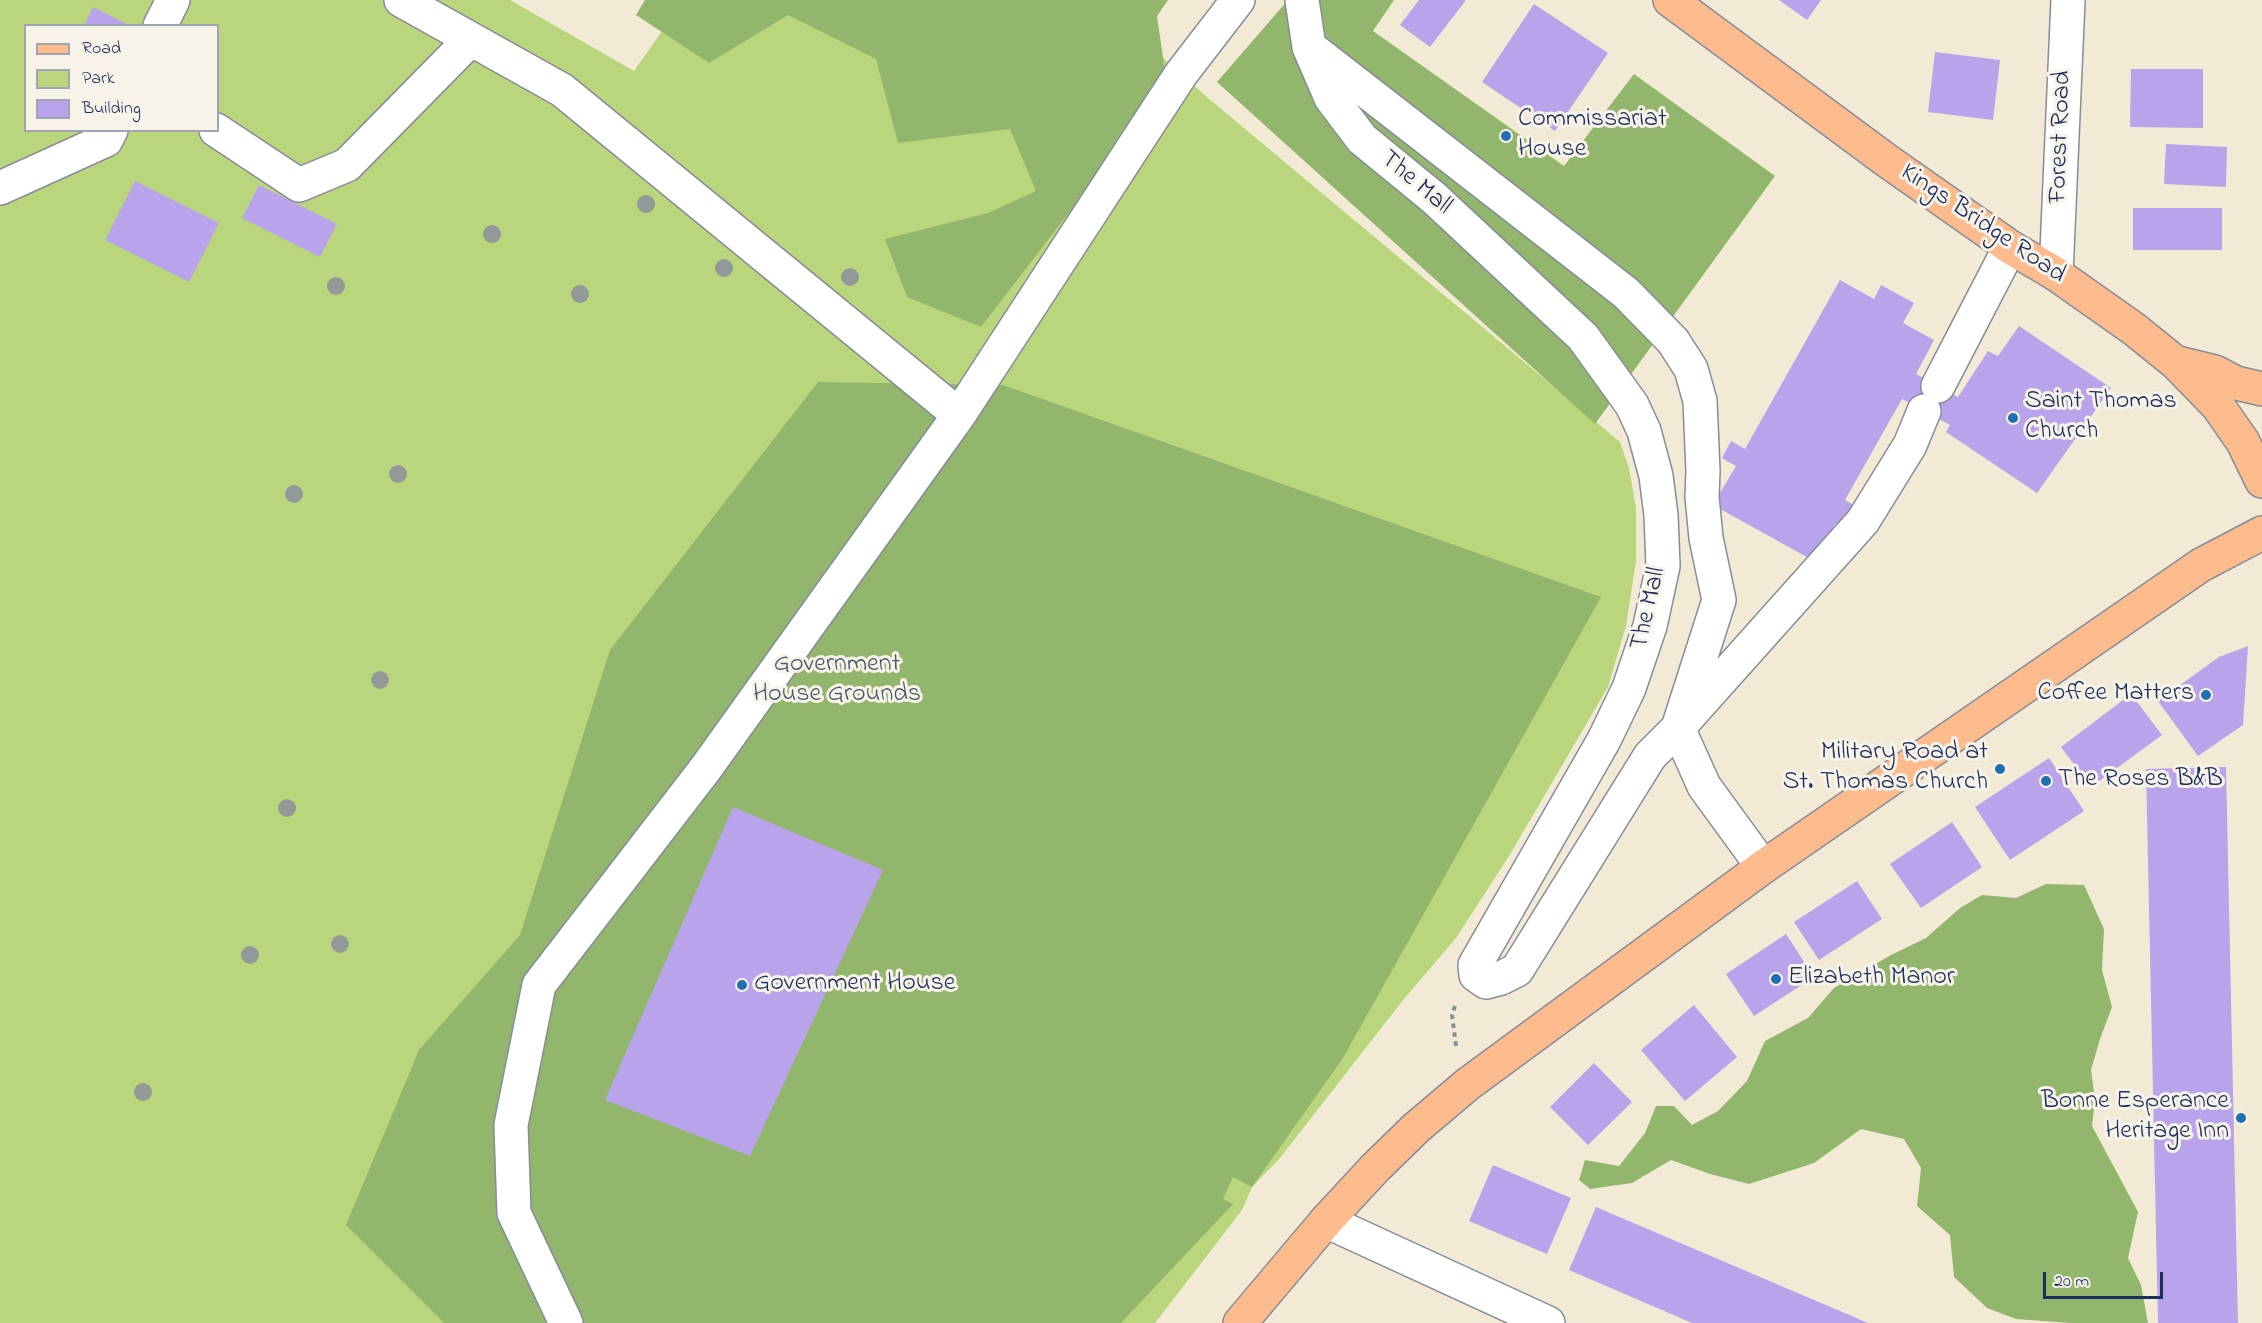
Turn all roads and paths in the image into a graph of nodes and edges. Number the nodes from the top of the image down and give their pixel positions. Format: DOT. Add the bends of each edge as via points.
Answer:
graph roads {
  1 [pos="173,0"];
  2 [pos="400,0"];
  3 [pos="1238,0"];
  4 [pos="1302,0"];
  5 [pos="1670,0"];
  6 [pos="2068,0"];
  7 [pos="161,24"];
  8 [pos="471,39"];
  9 [pos="1309,47"];
  10 [pos="110,132"];
  11 [pos="219,132"];
  12 [pos="0,188"];
  13 [pos="2010,247"];
  14 [pos="2056,274"];
  15 [pos="2176,363"];
  16 [pos="2262,389"];
  17 [pos="959,415"];
  18 [pos="2262,481"];
  19 [pos="2262,533"];
  20 [pos="1678,728"];
  21 [pos="1763,867"];
  22 [pos="1326,1221"];
  23 [pos="566,1323"];
  24 [pos="1240,1323"];
  25 [pos="1548,1323"];
  1 -- 7 [label="street"];
  2 -- 8 [label="street"];
  3 -- 17 [label="street" via="1181,74"];
  4 -- 9 [label="street, The Mall"];
  5 -- 13 [label="main road, Kings Bridge Road"];
  6 -- 14 [label="street, Forest Road"];
  8 -- 11 [label="street" via="347,165 299,184"];
  8 -- 17 [label="street" via="562,90"];
  9 -- 20 [label="street" via="1626,293 1673,341 1691,369 1700,401 1706,538 1719,600"];
  9 -- 20 [label="street, The Mall" via="1331,98 1362,140 1434,198 1583,337 1632,405 1644,431 1656,476 1663,566 1650,626 1629,688 1604,740 1475,965 1476,975 1486,982 1516,970 1650,756"];
  10 -- 12 [label="street" via="106,140"];
  13 -- 14 [label="main road, Kings Bridge Road"];
  13 -- 20 [label="street" via="1910,445 1863,521"];
  14 -- 15 [label="main road, Kings Bridge Road" via="2134,328"];
  15 -- 16 [label="main road"];
  15 -- 18 [label="main road, Kings Bridge Road" via="2218,406 2243,442"];
  17 -- 23 [label="street" via="706,768 538,985 511,1125 514,1213"];
  19 -- 21 [label="main road" via="2201,565"];
  20 -- 21 [label="street" via="1704,786"];
  21 -- 22 [label="main road" via="1468,1084 1416,1128"];
  22 -- 24 [label="main road"];
  22 -- 25 [label="street"];
}
